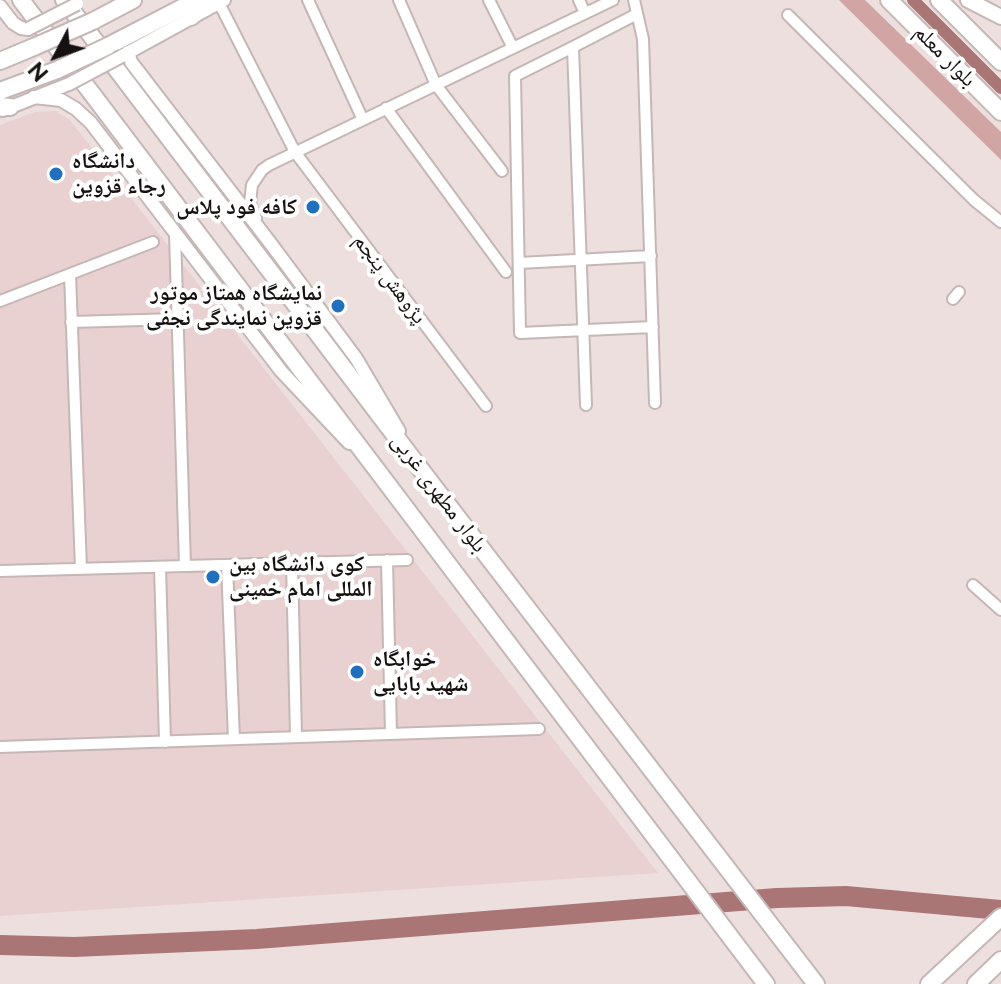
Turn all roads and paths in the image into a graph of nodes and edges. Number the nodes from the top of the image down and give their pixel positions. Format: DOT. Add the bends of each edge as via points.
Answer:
graph roads {
  1 [pos="21,0"];
  2 [pos="133,0"];
  3 [pos="197,0"];
  4 [pos="308,0"];
  5 [pos="399,0"];
  6 [pos="489,0"];
  7 [pos="579,0"];
  8 [pos="613,0"];
  9 [pos="634,0"];
  10 [pos="889,0"];
  11 [pos="939,0"];
  12 [pos="968,0"];
  13 [pos="73,1"];
  14 [pos="217,1"];
  15 [pos="0,6"];
  16 [pos="585,13"];
  17 [pos="637,14"];
  18 [pos="788,15"];
  19 [pos="191,17"];
  20 [pos="1001,17"];
  21 [pos="573,47"];
  22 [pos="513,48"];
  23 [pos="120,51"];
  24 [pos="0,61"];
  25 [pos="1001,62"];
  26 [pos="436,85"];
  27 [pos="0,91"];
  28 [pos="34,97"];
  29 [pos="3,108"];
  30 [pos="386,108"];
  31 [pos="1001,112"];
  32 [pos="363,120"];
  33 [pos="295,152"];
  34 [pos="502,171"];
  35 [pos="1001,222"];
  36 [pos="175,233"];
  37 [pos="153,242"];
  38 [pos="271,244"];
  39 [pos="651,256"];
  40 [pos="580,258"];
  41 [pos="519,263"];
  42 [pos="506,272"];
  43 [pos="70,274"];
  44 [pos="0,301"];
  45 [pos="178,319"];
  46 [pos="71,322"];
  47 [pos="653,327"];
  48 [pos="583,331"];
  49 [pos="655,403"];
  50 [pos="586,405"];
  51 [pos="486,406"];
  52 [pos="425,475"];
  53 [pos="388,485"];
  54 [pos="387,560"];
  55 [pos="407,560"];
  56 [pos="292,563"];
  57 [pos="227,565"];
  58 [pos="185,566"];
  59 [pos="160,567"];
  60 [pos="81,569"];
  61 [pos="0,571"];
  62 [pos="973,585"];
  63 [pos="1001,610"];
  64 [pos="539,729"];
  65 [pos="391,734"];
  66 [pos="296,737"];
  67 [pos="234,739"];
  68 [pos="165,742"];
  69 [pos="0,747"];
  70 [pos="1001,917"];
  71 [pos="1001,960"];
  72 [pos="766,984"];
  73 [pos="816,984"];
  74 [pos="929,984"];
  75 [pos="976,984"];
  1 -- 53 [label="main road, بلوار مطهری غربی"];
  2 -- 24 [label="main road, bridge"];
  3 -- 23 [label="main road"];
  4 -- 32 [label="street"];
  5 -- 26 [label="street"];
  6 -- 22 [label="street"];
  7 -- 16 [label="street"];
  8 -- 16 [label="street"];
  9 -- 17 [label="street"];
  10 -- 31 [label="main road, بلوار معلم"];
  11 -- 25 [label="main road, بلوار معلم"];
  12 -- 20 [label="main road"];
  13 -- 15 [label="street, bridge" via="28,29 13,23"];
  13 -- 52 [label="main road, بلوار مطهری غربی"];
  14 -- 19 [label="main road"];
  14 -- 33 [label="street, پژوهش پنجم"];
  16 -- 22 [label="street"];
  17 -- 21 [label="street"];
  17 -- 39 [label="street" via="643,39"];
  18 -- 35 [label="street"];
  19 -- 23 [label="street"];
  21 -- 40 [label="street"];
  21 -- 41 [label="street" via="515,76"];
  22 -- 26 [label="street"];
  23 -- 27 [label="main road, bridge"];
  23 -- 28 [label="street, bridge" via="69,84"];
  23 -- 38 [label="street"];
  26 -- 30 [label="street"];
  26 -- 34 [label="street"];
  28 -- 29 [label="street"];
  28 -- 36 [label="street" via="61,100 91,123"];
  30 -- 32 [label="street"];
  30 -- 42 [label="street"];
  32 -- 33 [label="street"];
  33 -- 38 [label="street" via="262,170 252,185 252,212"];
  33 -- 51 [label="street, پژوهش پنجم"];
  36 -- 45 [label="street"];
  36 -- 53 [label="street" via="281,371"];
  37 -- 43 [label="street"];
  38 -- 52 [label="street" via="356,358"];
  39 -- 40 [label="street"];
  39 -- 47 [label="street"];
  40 -- 41 [label="street"];
  40 -- 48 [label="street"];
  41 -- 48 [label="street" via="520,333"];
  43 -- 44 [label="street"];
  43 -- 46 [label="street"];
  45 -- 46 [label="street"];
  45 -- 58 [label="street"];
  46 -- 60 [label="street"];
  47 -- 48 [label="street"];
  47 -- 49 [label="street"];
  48 -- 50 [label="street"];
  52 -- 73 [label="main road, بلوار مطهری غربی"];
  53 -- 72 [label="main road, بلوار مطهری غربی"];
  54 -- 55 [label="street"];
  54 -- 56 [label="street"];
  54 -- 65 [label="street"];
  56 -- 57 [label="street"];
  56 -- 66 [label="street"];
  57 -- 58 [label="street"];
  57 -- 67 [label="street"];
  58 -- 59 [label="street"];
  59 -- 60 [label="street"];
  59 -- 68 [label="street"];
  60 -- 61 [label="street"];
  62 -- 63 [label="street"];
  64 -- 65 [label="street"];
  65 -- 66 [label="street"];
  66 -- 67 [label="street"];
  67 -- 68 [label="street"];
  68 -- 69 [label="street"];
  70 -- 74 [label="main road"];
  71 -- 75 [label="main road"];
}
